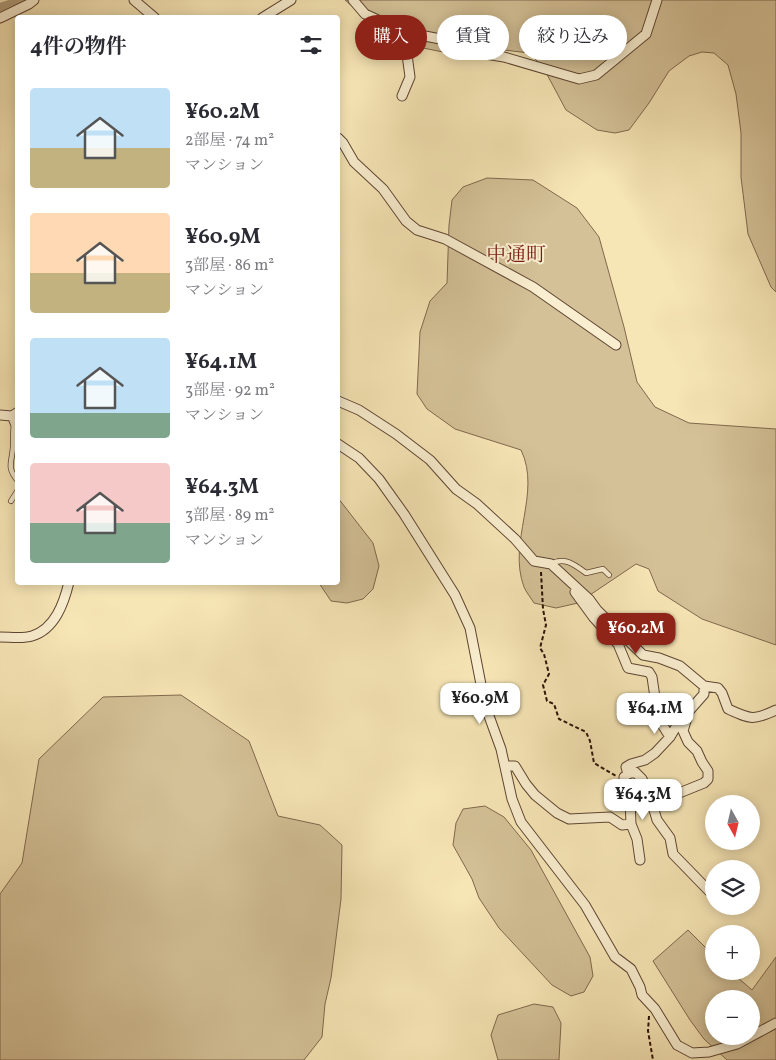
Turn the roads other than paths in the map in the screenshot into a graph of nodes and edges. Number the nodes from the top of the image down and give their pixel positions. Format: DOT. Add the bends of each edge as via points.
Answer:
graph roads {
  1 [pos="34,0"];
  2 [pos="134,0"];
  3 [pos="291,0"];
  4 [pos="352,0"];
  5 [pos="657,0"];
  6 [pos="152,15"];
  7 [pos="267,15"];
  8 [pos="367,15"];
  9 [pos="0,18"];
  10 [pos="427,36"];
  11 [pos="408,60"];
  12 [pos="402,96"];
  13 [pos="340,140"];
  14 [pos="616,345"];
  15 [pos="340,402"];
  16 [pos="9,417"];
  17 [pos="340,445"];
  18 [pos="15,478"];
  19 [pos="15,495"];
  20 [pos="11,501"];
  21 [pos="550,564"];
  22 [pos="610,575"];
  23 [pos="570,582"];
  24 [pos="68,585"];
  25 [pos="0,638"];
  26 [pos="704,686"];
  27 [pos="776,710"];
  28 [pos="689,711"];
  29 [pos="670,737"];
  30 [pos="505,766"];
  31 [pos="626,777"];
  32 [pos="652,804"];
  33 [pos="631,824"];
  34 [pos="640,860"];
  35 [pos="705,887"];
  36 [pos="776,1023"];
  1 -- 9 [label="street"];
  2 -- 6 [label="street"];
  3 -- 7 [label="street"];
  4 -- 8 [label="street"];
  5 -- 10 [label="street" via="646,34 596,75 579,80 504,57 473,52 456,42"];
  11 -- 12 [label="street" via="410,77"];
  13 -- 14 [label="street" via="354,162 383,189 406,221 417,230 445,238 533,287"];
  15 -- 21 [label="street" via="359,410 430,460 456,488 515,539 534,561"];
  16 -- 18 [label="lane" via="13,448 11,473"];
  17 -- 30 [label="street" via="379,479 455,595 470,628 485,705"];
  19 -- 20 [label="lane"];
  21 -- 22 [label="lane" via="557,560 566,561 586,573 603,569"];
  21 -- 23 [label="street"];
  23 -- 26 [label="street" via="643,655 680,666"];
  23 -- 29 [label="street" via="594,618 618,644 628,668 649,672 658,718"];
  24 -- 25 [label="street" via="53,623 32,636"];
  26 -- 27 [label="street" via="718,688 728,709 742,715 756,718"];
  26 -- 28 [label="street" via="704,694"];
  28 -- 29 [label="street"];
  28 -- 32 [label="street" via="683,731 708,771 708,779"];
  29 -- 31 [label="street" via="645,760 626,767"];
  30 -- 33 [label="street" via="515,766 535,795 569,819 610,817 622,825"];
  30 -- 36 [label="street" via="521,822 585,905 614,957 631,969 642,995 655,1009 677,1045 692,1054 709,1052 737,1044"];
  31 -- 32 [label="street" via="635,772 642,779"];
  31 -- 33 [label="street" via="624,785 630,800"];
  32 -- 35 [label="street" via="657,820 670,838 673,854"];
  33 -- 34 [label="street"];
}
